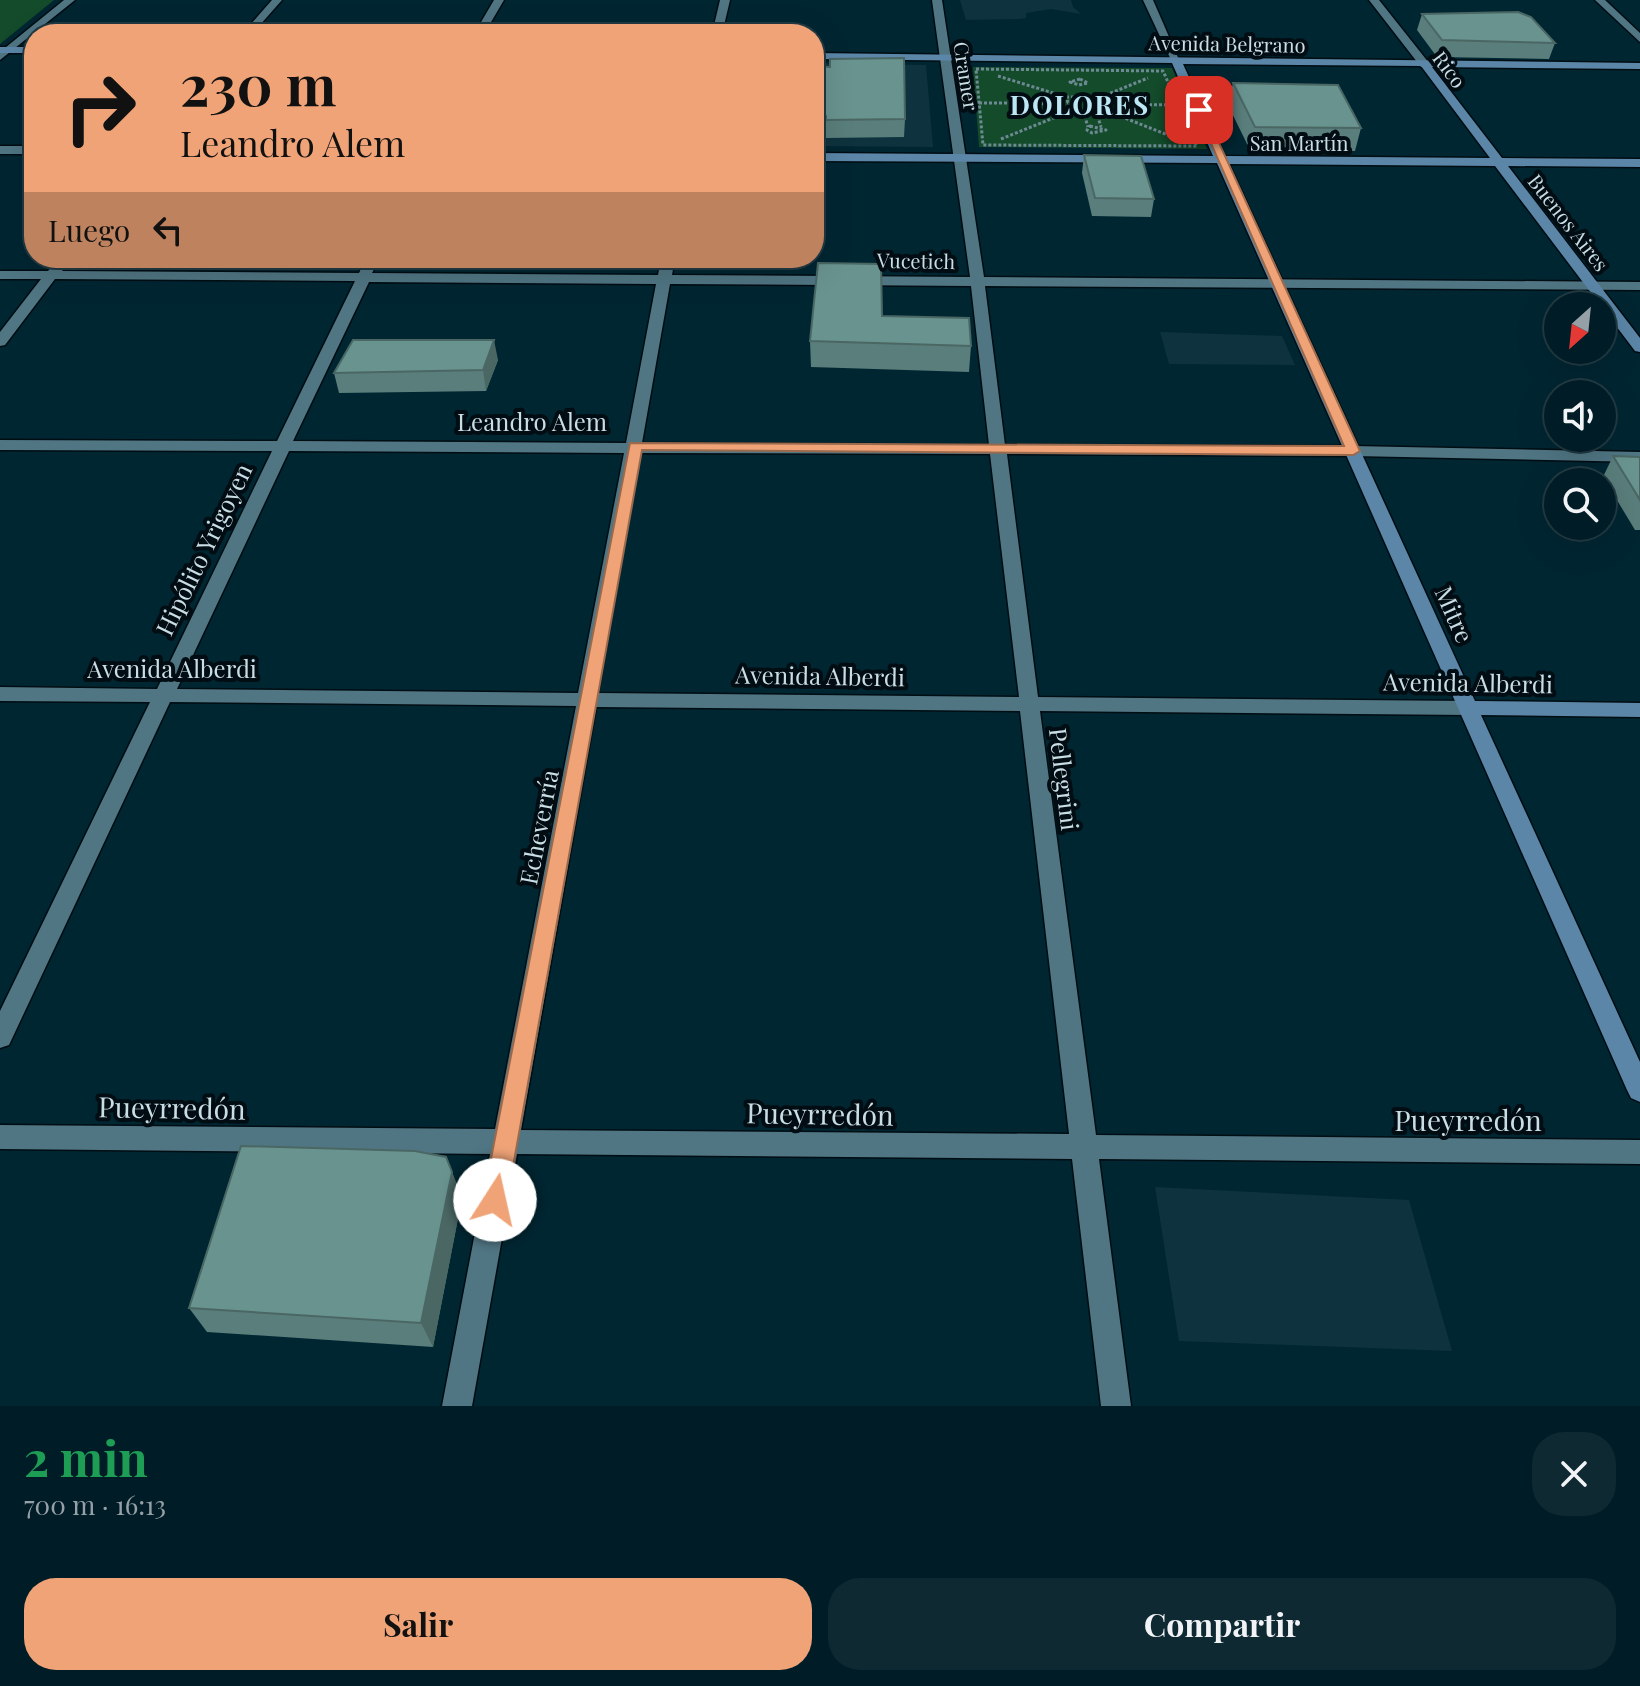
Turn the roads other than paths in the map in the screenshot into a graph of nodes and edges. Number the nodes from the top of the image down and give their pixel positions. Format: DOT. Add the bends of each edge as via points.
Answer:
graph roads {
  1 [pos="70,0"];
  2 [pos="277,0"];
  3 [pos="499,0"];
  4 [pos="725,0"];
  5 [pos="937,0"];
  6 [pos="1148,0"];
  7 [pos="1374,0"];
  8 [pos="1600,0"];
  9 [pos="39,24"];
  10 [pos="256,24"];
  11 [pos="485,24"];
  12 [pos="719,24"];
  13 [pos="24,36"];
  14 [pos="1640,39"];
  15 [pos="24,51"];
  16 [pos="3,52"];
  17 [pos="824,56"];
  18 [pos="946,58"];
  19 [pos="1176,60"];
  20 [pos="1425,65"];
  21 [pos="1640,66"];
  22 [pos="0,150"];
  23 [pos="24,150"];
  24 [pos="824,157"];
  25 [pos="962,158"];
  26 [pos="1222,159"];
  27 [pos="1495,161"];
  28 [pos="1640,163"];
  29 [pos="57,268"];
  30 [pos="368,268"];
  31 [pos="666,268"];
  32 [pos="0,275"];
  33 [pos="51,276"];
  34 [pos="363,278"];
  35 [pos="977,280"];
  36 [pos="1274,281"];
  37 [pos="1593,285"];
  38 [pos="1640,286"];
  39 [pos="0,342"];
  40 [pos="1640,348"];
  41 [pos="282,444"];
  42 [pos="0,445"];
  43 [pos="635,446"];
  44 [pos="998,450"];
  45 [pos="1353,451"];
  46 [pos="1640,457"];
  47 [pos="163,693"];
  48 [pos="0,694"];
  49 [pos="588,698"];
  50 [pos="1029,704"];
  51 [pos="1469,708"];
  52 [pos="1640,710"];
  53 [pos="0,1037"];
  54 [pos="1640,1090"];
  55 [pos="0,1137"];
  56 [pos="506,1142"];
  57 [pos="1084,1147"];
  58 [pos="1640,1152"];
  59 [pos="457,1406"];
  60 [pos="1116,1406"];
  1 -- 9 [label="street"];
  2 -- 10 [label="street"];
  3 -- 11 [label="street"];
  4 -- 12 [label="street"];
  5 -- 18 [label="street, Cramer"];
  6 -- 19 [label="street"];
  7 -- 20 [label="street, Rico"];
  8 -- 14 [label="street"];
  13 -- 16 [label="street"];
  15 -- 16 [label="main road"];
  17 -- 18 [label="main road, Avenida Belgrano"];
  18 -- 19 [label="main road, Avenida Belgrano"];
  18 -- 25 [label="street, Cramer"];
  19 -- 20 [label="main road, Avenida Belgrano"];
  19 -- 26 [label="main road, Mitre"];
  20 -- 21 [label="main road, Avenida Belgrano"];
  20 -- 27 [label="main road, Rico"];
  22 -- 23 [label="street"];
  24 -- 25 [label="main road, San Martín"];
  25 -- 26 [label="main road, San Martín"];
  25 -- 35 [label="street, Pellegrini"];
  26 -- 27 [label="main road, San Martín"];
  26 -- 36 [label="main road, Mitre"];
  27 -- 28 [label="main road, San Martín"];
  27 -- 37 [label="main road, Buenos Aires"];
  29 -- 33 [label="street"];
  30 -- 34 [label="street, Hipólito Yrigoyen"];
  31 -- 34 [label="street, Vucetich"];
  31 -- 35 [label="street, Vucetich"];
  31 -- 43 [label="street, Echeverría"];
  32 -- 33 [label="street, Vucetich"];
  33 -- 34 [label="street, Vucetich"];
  33 -- 39 [label="street"];
  34 -- 41 [label="street, Hipólito Yrigoyen"];
  35 -- 36 [label="street, Vucetich"];
  35 -- 44 [label="street, Pellegrini"];
  36 -- 37 [label="street, Vucetich"];
  36 -- 45 [label="main road, Mitre"];
  37 -- 38 [label="street, Vucetich"];
  37 -- 40 [label="main road, Buenos Aires"];
  41 -- 42 [label="street, Leandro Alem"];
  41 -- 43 [label="street, Leandro Alem"];
  41 -- 47 [label="street, Hipólito Yrigoyen"];
  43 -- 44 [label="street, Leandro Alem"];
  43 -- 49 [label="street, Echeverría"];
  44 -- 45 [label="street, Leandro Alem"];
  44 -- 50 [label="street, Pellegrini"];
  45 -- 46 [label="street, Leandro Alem"];
  45 -- 51 [label="main road, Mitre"];
  47 -- 48 [label="street, Avenida Alberdi"];
  47 -- 49 [label="street, Avenida Alberdi"];
  47 -- 53 [label="street, Hipólito Yrigoyen"];
  49 -- 50 [label="street, Avenida Alberdi"];
  49 -- 56 [label="street, Echeverría"];
  50 -- 51 [label="street, Avenida Alberdi"];
  50 -- 57 [label="street, Pellegrini"];
  51 -- 52 [label="main road, Avenida Alberdi"];
  51 -- 54 [label="main road, Mitre"];
  55 -- 56 [label="street, Pueyrredón"];
  56 -- 57 [label="street, Pueyrredón"];
  56 -- 59 [label="street, Echeverría"];
  57 -- 58 [label="street, Pueyrredón"];
  57 -- 60 [label="street, Pellegrini"];
}
